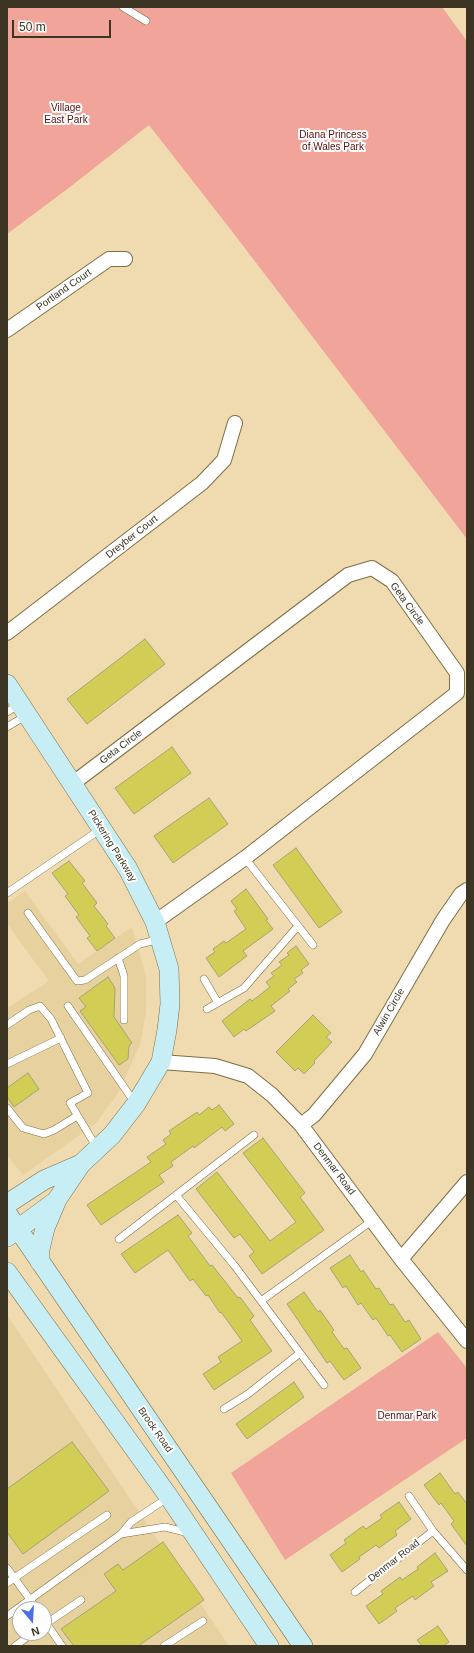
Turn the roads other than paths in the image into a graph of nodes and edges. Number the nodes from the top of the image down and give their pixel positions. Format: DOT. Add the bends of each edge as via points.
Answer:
graph roads {
  1 [pos="123,7"];
  2 [pos="146,21"];
  3 [pos="125,259"];
  4 [pos="7,330"];
  5 [pos="235,423"];
  6 [pos="7,633"];
  7 [pos="7,684"];
  8 [pos="18,710"];
  9 [pos="7,728"];
  10 [pos="72,784"];
  11 [pos="101,828"];
  12 [pos="245,858"];
  13 [pos="467,890"];
  14 [pos="7,893"];
  15 [pos="28,913"];
  16 [pos="298,926"];
  17 [pos="158,931"];
  18 [pos="313,945"];
  19 [pos="118,958"];
  20 [pos="204,980"];
  21 [pos="218,1003"];
  22 [pos="68,1006"];
  23 [pos="207,1009"];
  24 [pos="124,1020"];
  25 [pos="7,1025"];
  26 [pos="61,1038"];
  27 [pos="161,1062"];
  28 [pos="7,1064"];
  29 [pos="136,1104"];
  30 [pos="7,1108"];
  31 [pos="77,1116"];
  32 [pos="301,1125"];
  33 [pos="254,1135"];
  34 [pos="98,1149"];
  35 [pos="73,1167"];
  36 [pos="467,1182"];
  37 [pos="176,1195"];
  38 [pos="56,1201"];
  39 [pos="373,1220"];
  40 [pos="10,1221"];
  41 [pos="118,1240"];
  42 [pos="401,1259"];
  43 [pos="40,1262"];
  44 [pos="7,1272"];
  45 [pos="13,1287"];
  46 [pos="261,1301"];
  47 [pos="467,1341"];
  48 [pos="300,1353"];
  49 [pos="324,1385"];
  50 [pos="224,1410"];
  51 [pos="192,1482"];
  52 [pos="410,1496"];
  53 [pos="169,1497"];
  54 [pos="107,1515"];
  55 [pos="433,1531"];
  56 [pos="193,1533"];
  57 [pos="121,1534"];
  58 [pos="7,1568"];
  59 [pos="467,1570"];
  60 [pos="14,1578"];
  61 [pos="7,1583"];
  62 [pos="355,1592"];
  63 [pos="30,1599"];
  64 [pos="81,1600"];
  65 [pos="7,1616"];
  66 [pos="52,1618"];
  67 [pos="203,1621"];
  68 [pos="52,1632"];
  69 [pos="62,1646"];
  70 [pos="164,1646"];
  71 [pos="269,1646"];
  72 [pos="303,1646"];
  1 -- 2 [label="lane"];
  3 -- 4 [label="street, Portland Court" via="109,259"];
  5 -- 6 [label="street, Dreyber Court" via="224,460 202,483"];
  7 -- 8 [label="main road, Pickering Parkway"];
  8 -- 9 [label="lane"];
  8 -- 10 [label="main road, Pickering Parkway"];
  10 -- 11 [label="main road, Pickering Parkway"];
  10 -- 12 [label="street, Geta Circle" via="348,575 372,568 392,581 457,673 457,693"];
  11 -- 14 [label="lane"];
  11 -- 17 [label="main road, Pickering Parkway" via="128,869"];
  12 -- 16 [label="lane"];
  12 -- 17 [label="street, Geta Circle"];
  13 -- 32 [label="street, Alwin Circle" via="461,894 443,920 365,1054 314,1115"];
  15 -- 19 [label="lane" via="77,981 84,980"];
  16 -- 18 [label="lane"];
  16 -- 21 [label="lane" via="244,988"];
  17 -- 19 [label="lane"];
  17 -- 27 [label="main road, Pickering Parkway" via="169,969 170,1004"];
  19 -- 24 [label="lane" via="124,976"];
  20 -- 21 [label="lane"];
  21 -- 23 [label="lane"];
  22 -- 29 [label="lane"];
  25 -- 26 [label="lane" via="29,1010 40,1006 51,1019"];
  26 -- 28 [label="lane"];
  26 -- 31 [label="lane" via="88,1093 70,1103"];
  27 -- 29 [label="main road, Pickering Parkway"];
  27 -- 32 [label="street, Denmar Road" via="215,1066 248,1076 272,1095"];
  29 -- 34 [label="main road, Pickering Parkway"];
  30 -- 31 [label="lane" via="23,1128 44,1134"];
  31 -- 34 [label="lane"];
  32 -- 39 [label="street, Denmar Road"];
  33 -- 37 [label="lane"];
  34 -- 35 [label="main road, Pickering Parkway"];
  35 -- 38 [label="main road, Pickering Parkway"];
  35 -- 40 [label="main road, Pickering Parkway" via="44,1180"];
  36 -- 42 [label="street"];
  37 -- 41 [label="lane"];
  37 -- 46 [label="lane"];
  38 -- 40 [label="main road, Pickering Parkway"];
  38 -- 43 [label="main road" via="45,1228"];
  39 -- 42 [label="street, Denmar Road"];
  39 -- 46 [label="lane"];
  40 -- 43 [label="main road, Brock Road"];
  42 -- 47 [label="street, Denmar Road"];
  43 -- 51 [label="main road, Brock Road"];
  44 -- 45 [label="main road"];
  45 -- 53 [label="main road"];
  46 -- 48 [label="lane"];
  48 -- 49 [label="lane"];
  48 -- 50 [label="lane"];
  51 -- 53 [label="main road"];
  51 -- 72 [label="main road, Brock Road"];
  52 -- 55 [label="lane"];
  53 -- 56 [label="main road"];
  53 -- 57 [label="lane" via="131,1522"];
  54 -- 60 [label="lane"];
  55 -- 59 [label="lane"];
  55 -- 62 [label="lane, Denmar Road"];
  56 -- 57 [label="lane" via="165,1527"];
  56 -- 71 [label="main road"];
  57 -- 63 [label="lane"];
  58 -- 60 [label="lane"];
  60 -- 61 [label="lane"];
  60 -- 63 [label="lane"];
  63 -- 65 [label="lane"];
  64 -- 66 [label="lane"];
  67 -- 70 [label="lane"];
  68 -- 69 [label="lane"];
}
